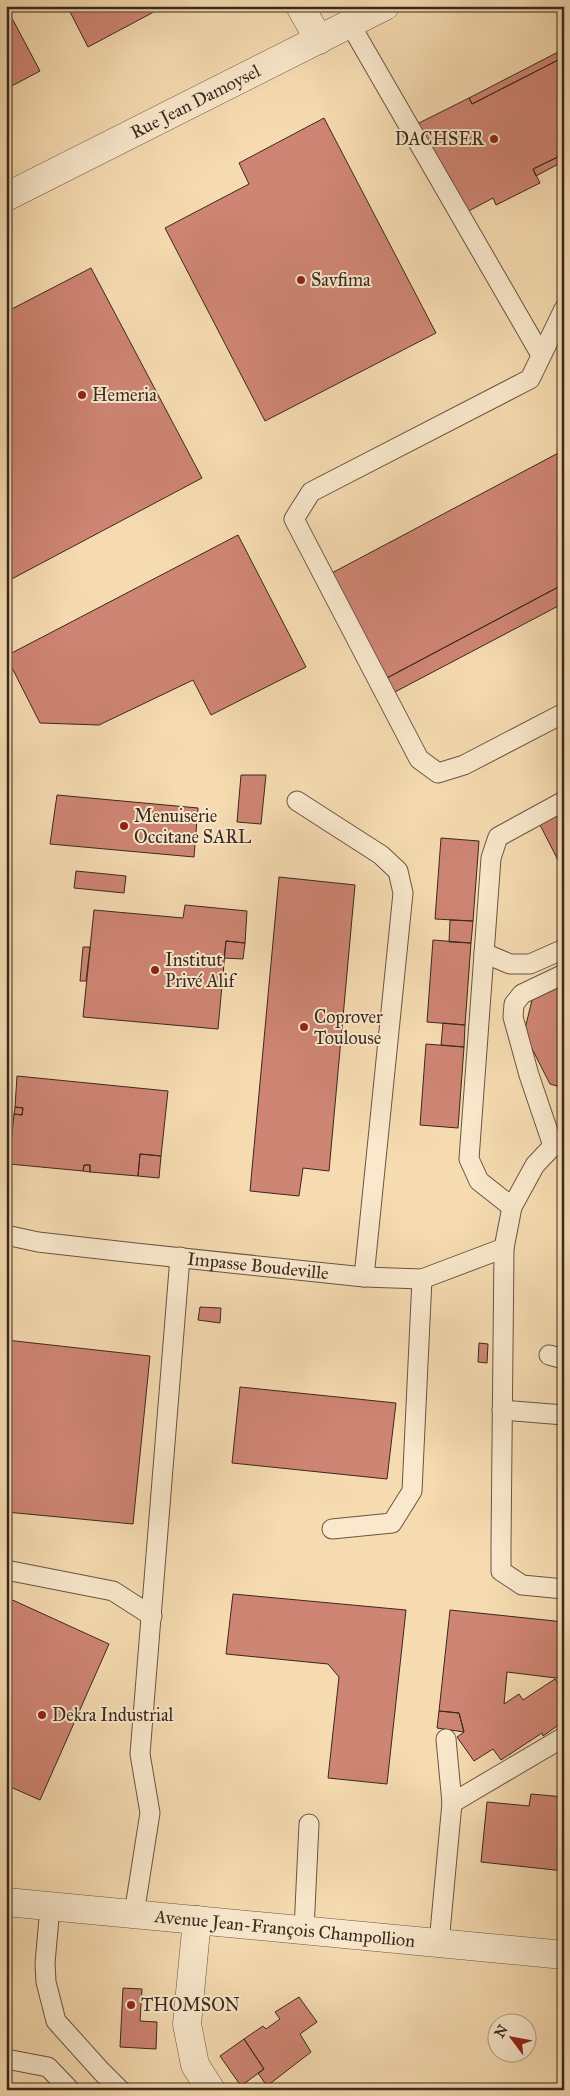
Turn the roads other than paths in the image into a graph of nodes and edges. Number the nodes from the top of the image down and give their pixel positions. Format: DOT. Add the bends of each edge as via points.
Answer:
graph roads {
  1 [pos="300,6"];
  2 [pos="385,6"];
  3 [pos="350,24"];
  4 [pos="319,40"];
  5 [pos="6,197"];
  6 [pos="564,309"];
  7 [pos="541,355"];
  8 [pos="564,713"];
  9 [pos="297,801"];
  10 [pos="564,801"];
  11 [pos="564,949"];
  12 [pos="484,953"];
  13 [pos="564,974"];
  14 [pos="558,1144"];
  15 [pos="512,1207"];
  16 [pos="6,1235"];
  17 [pos="504,1248"];
  18 [pos="180,1257"];
  19 [pos="364,1277"];
  20 [pos="422,1279"];
  21 [pos="502,1410"];
  22 [pos="564,1415"];
  23 [pos="332,1529"];
  24 [pos="6,1570"];
  25 [pos="564,1589"];
  26 [pos="152,1616"];
  27 [pos="564,1737"];
  28 [pos="446,1739"];
  29 [pos="452,1803"];
  30 [pos="309,1824"];
  31 [pos="6,1902"];
  32 [pos="50,1907"];
  33 [pos="134,1914"];
  34 [pos="197,1920"];
  35 [pos="304,1930"];
  36 [pos="439,1943"];
  37 [pos="564,1956"];
  38 [pos="6,2059"];
  39 [pos="70,2090"];
  40 [pos="120,2090"];
  41 [pos="211,2090"];
  1 -- 4 [label="street"];
  2 -- 3 [label="street, Rue Jean Damoysel"];
  3 -- 4 [label="street, Rue Jean Damoysel"];
  3 -- 7 [label="lane"];
  4 -- 5 [label="street, Rue Jean Damoysel"];
  6 -- 7 [label="lane"];
  7 -- 8 [label="lane" via="530,379 311,492 294,519 419,759 438,773 464,765"];
  9 -- 19 [label="lane" via="381,855 398,871 403,893"];
  10 -- 12 [label="lane" via="498,837 491,858"];
  11 -- 12 [label="lane" via="530,964 510,964"];
  12 -- 15 [label="lane" via="468,1159 480,1181"];
  13 -- 14 [label="lane" via="522,994 514,1004 513,1017 529,1075"];
  14 -- 15 [label="lane" via="535,1165"];
  15 -- 17 [label="lane"];
  16 -- 18 [label="lane, Impasse Boudeville" via="38,1242"];
  17 -- 20 [label="lane, Impasse Boudeville"];
  17 -- 21 [label="lane"];
  18 -- 19 [label="lane, Impasse Boudeville"];
  18 -- 26 [label="lane"];
  19 -- 20 [label="lane, Impasse Boudeville"];
  20 -- 23 [label="lane" via="412,1491 392,1522"];
  21 -- 22 [label="lane"];
  21 -- 25 [label="lane" via="501,1571 522,1585"];
  24 -- 26 [label="lane" via="113,1591"];
  26 -- 33 [label="lane" via="140,1754 150,1813"];
  27 -- 29 [label="lane"];
  28 -- 29 [label="lane"];
  29 -- 36 [label="lane"];
  30 -- 35 [label="lane"];
  31 -- 32 [label="street, Avenue Jean-François Champollion"];
  32 -- 33 [label="street, Avenue Jean-François Champollion"];
  32 -- 40 [label="lane" via="46,1982 56,2021"];
  33 -- 34 [label="street, Avenue Jean-François Champollion"];
  34 -- 35 [label="street, Avenue Jean-François Champollion"];
  34 -- 41 [label="street" via="187,2024 195,2065"];
  35 -- 36 [label="street, Avenue Jean-François Champollion"];
  36 -- 37 [label="street, Avenue Jean-François Champollion"];
  38 -- 39 [label="lane" via="48,2067"];
}
